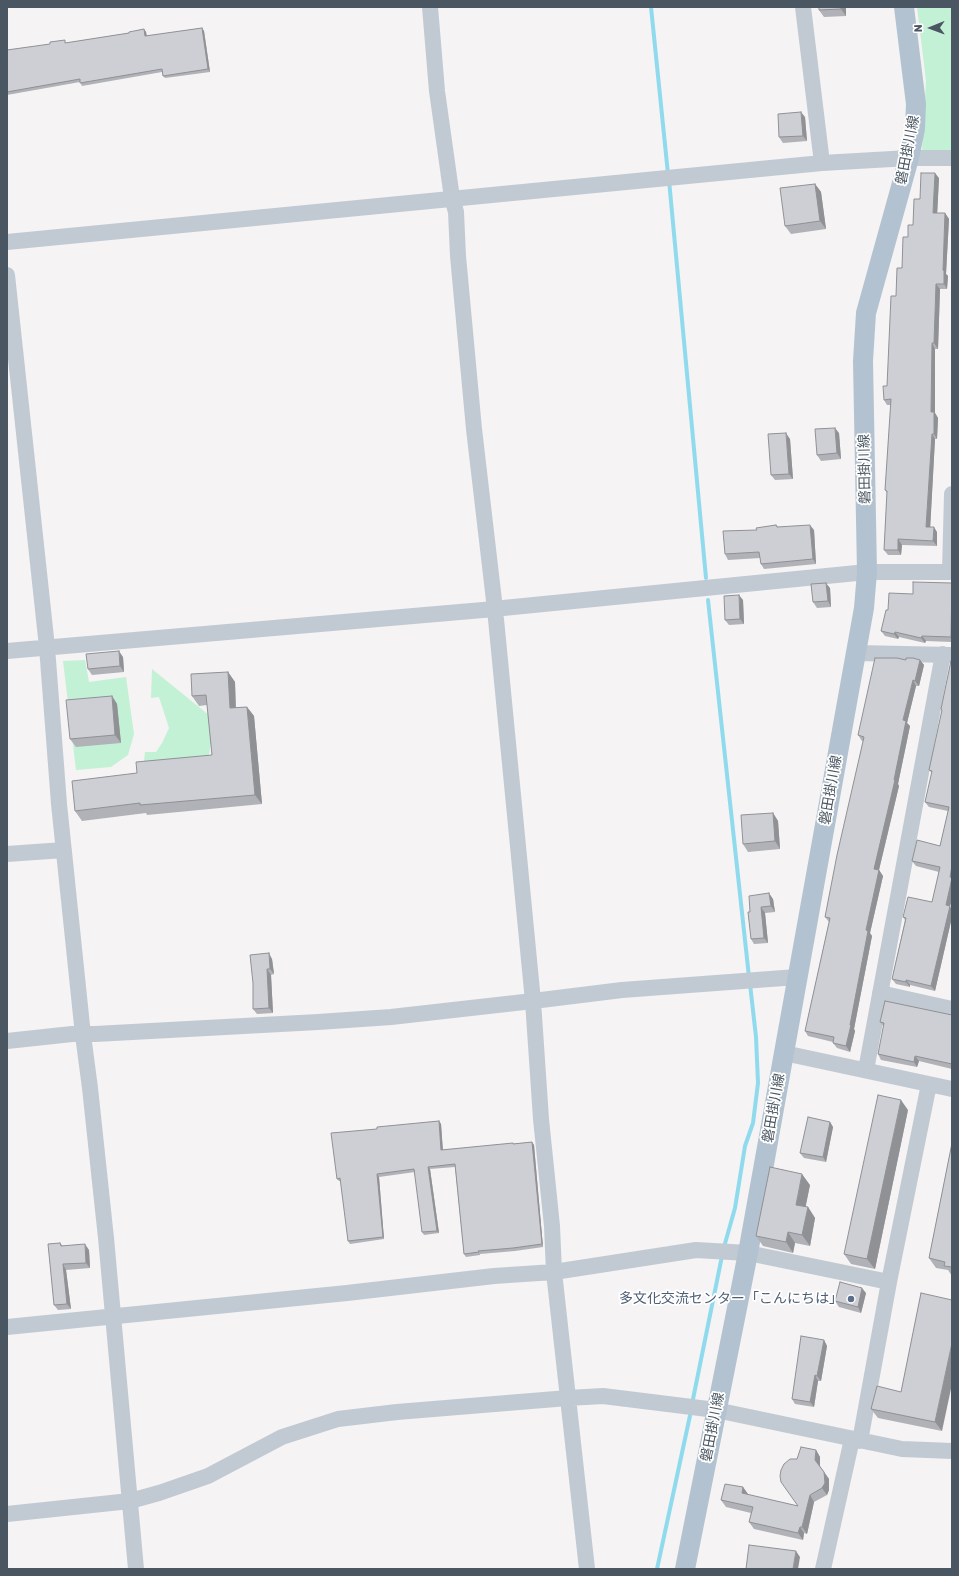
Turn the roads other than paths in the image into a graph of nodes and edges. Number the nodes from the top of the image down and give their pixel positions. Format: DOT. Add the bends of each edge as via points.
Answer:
graph roads {
  1 [pos="430,7"];
  2 [pos="803,7"];
  3 [pos="904,7"];
  4 [pos="909,158"];
  5 [pos="952,158"];
  6 [pos="822,163"];
  7 [pos="452,198"];
  8 [pos="7,242"];
  9 [pos="7,275"];
  10 [pos="952,494"];
  11 [pos="867,572"];
  12 [pos="951,572"];
  13 [pos="495,609"];
  14 [pos="47,648"];
  15 [pos="7,651"];
  16 [pos="856,653"];
  17 [pos="947,654"];
  18 [pos="64,850"];
  19 [pos="7,854"];
  20 [pos="797,977"];
  21 [pos="880,993"];
  22 [pos="533,1001"];
  23 [pos="952,1008"];
  24 [pos="83,1035"];
  25 [pos="7,1041"];
  26 [pos="784,1052"];
  27 [pos="866,1070"];
  28 [pos="929,1084"];
  29 [pos="952,1089"];
  30 [pos="748,1252"];
  31 [pos="554,1272"];
  32 [pos="889,1282"];
  33 [pos="112,1316"];
  34 [pos="7,1327"];
  35 [pos="568,1398"];
  36 [pos="716,1410"];
  37 [pos="856,1440"];
  38 [pos="952,1451"];
  39 [pos="130,1501"];
  40 [pos="7,1514"];
  41 [pos="136,1569"];
  42 [pos="587,1569"];
  43 [pos="685,1569"];
  44 [pos="823,1569"];
  1 -- 7 [label="street" via="437,91"];
  2 -- 6 [label="street"];
  3 -- 4 [label="main road, 磐田掛川線" via="916,104 915,129"];
  4 -- 5 [label="street"];
  4 -- 6 [label="street"];
  4 -- 11 [label="main road, 磐田掛川線" via="866,314 863,362"];
  6 -- 7 [label="street"];
  7 -- 8 [label="street"];
  7 -- 13 [label="street" via="456,212 474,429"];
  9 -- 14 [label="street"];
  10 -- 12 [label="street"];
  11 -- 12 [label="street"];
  11 -- 13 [label="street"];
  11 -- 16 [label="main road, 磐田掛川線"];
  13 -- 14 [label="street"];
  13 -- 22 [label="street"];
  14 -- 15 [label="street"];
  14 -- 18 [label="street"];
  16 -- 17 [label="street"];
  16 -- 20 [label="main road, 磐田掛川線"];
  17 -- 21 [label="street"];
  18 -- 19 [label="street"];
  18 -- 24 [label="street"];
  20 -- 22 [label="street" via="622,990"];
  20 -- 26 [label="main road, 磐田掛川線"];
  21 -- 23 [label="street"];
  21 -- 27 [label="street"];
  22 -- 24 [label="street" via="391,1017"];
  22 -- 31 [label="street"];
  24 -- 25 [label="street"];
  24 -- 33 [label="street"];
  26 -- 27 [label="street"];
  26 -- 30 [label="main road, 磐田掛川線"];
  27 -- 28 [label="street"];
  28 -- 29 [label="street"];
  28 -- 32 [label="street"];
  30 -- 31 [label="street" via="696,1250"];
  30 -- 32 [label="street"];
  30 -- 36 [label="main road, 磐田掛川線"];
  31 -- 33 [label="street"];
  31 -- 35 [label="street"];
  32 -- 37 [label="street"];
  33 -- 34 [label="street"];
  33 -- 39 [label="street"];
  35 -- 36 [label="street" via="603,1396"];
  35 -- 39 [label="street" via="338,1419 282,1437 208,1476"];
  35 -- 42 [label="street"];
  36 -- 37 [label="street"];
  36 -- 43 [label="main road, 磐田掛川線"];
  37 -- 38 [label="street" via="902,1449"];
  37 -- 44 [label="street"];
  39 -- 40 [label="street"];
  39 -- 41 [label="street"];
}
